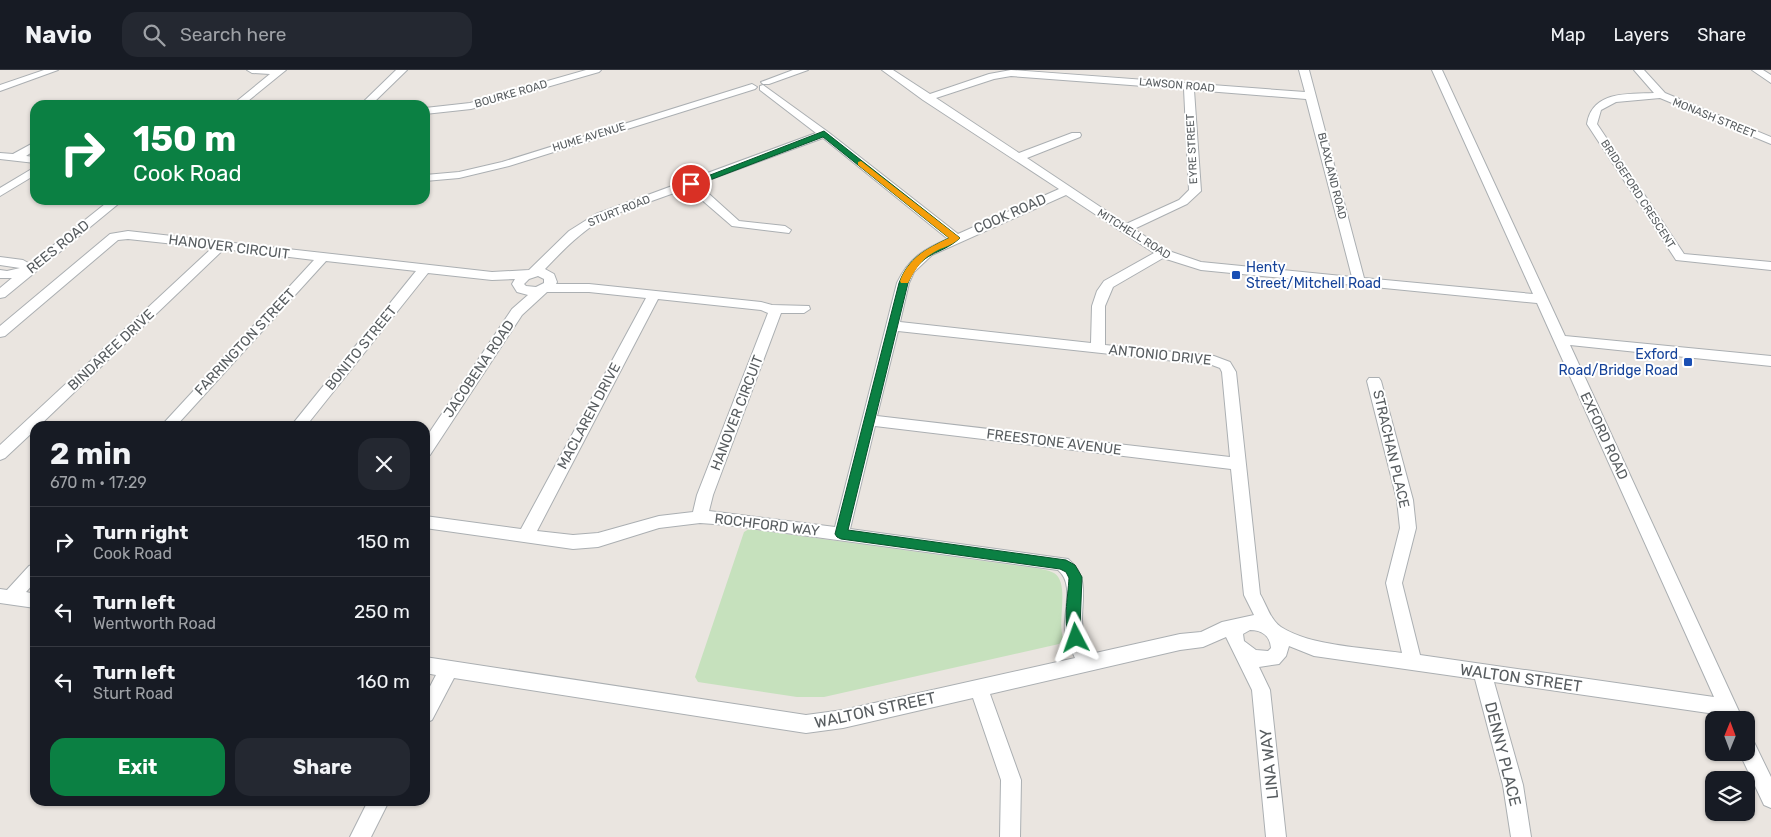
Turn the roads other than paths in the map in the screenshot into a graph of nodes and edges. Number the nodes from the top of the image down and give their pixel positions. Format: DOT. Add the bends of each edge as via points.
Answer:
graph roads {
  1 [pos="53,70"];
  2 [pos="252,70"];
  3 [pos="402,70"];
  4 [pos="596,70"];
  5 [pos="803,70"];
  6 [pos="886,70"];
  7 [pos="1304,70"];
  8 [pos="1437,70"];
  9 [pos="1639,70"];
  10 [pos="1757,70"];
  11 [pos="280,71"];
  12 [pos="1771,80"];
  13 [pos="760,86"];
  14 [pos="1189,86"];
  15 [pos="0,88"];
  16 [pos="1661,95"];
  17 [pos="1312,96"];
  18 [pos="927,98"];
  19 [pos="243,100"];
  20 [pos="370,100"];
  21 [pos="430,110"];
  22 [pos="824,134"];
  23 [pos="1076,135"];
  24 [pos="1771,140"];
  25 [pos="30,148"];
  26 [pos="0,156"];
  27 [pos="15,158"];
  28 [pos="1017,158"];
  29 [pos="30,160"];
  30 [pos="30,173"];
  31 [pos="430,178"];
  32 [pos="691,184"];
  33 [pos="1065,190"];
  34 [pos="0,193"];
  35 [pos="111,205"];
  36 [pos="1125,229"];
  37 [pos="785,230"];
  38 [pos="955,238"];
  39 [pos="221,246"];
  40 [pos="1162,253"];
  41 [pos="322,258"];
  42 [pos="0,261"];
  43 [pos="1771,266"];
  44 [pos="424,269"];
  45 [pos="29,270"];
  46 [pos="0,274"];
  47 [pos="492,276"];
  48 [pos="541,279"];
  49 [pos="1359,281"];
  50 [pos="520,288"];
  51 [pos="0,294"];
  52 [pos="654,295"];
  53 [pos="1542,299"];
  54 [pos="804,309"];
  55 [pos="772,310"];
  56 [pos="517,312"];
  57 [pos="893,326"];
  58 [pos="0,332"];
  59 [pos="1560,340"];
  60 [pos="1098,348"];
  61 [pos="1771,362"];
  62 [pos="1374,381"];
  63 [pos="869,420"];
  64 [pos="35,421"];
  65 [pos="173,421"];
  66 [pos="302,421"];
  67 [pos="30,426"];
  68 [pos="430,443"];
  69 [pos="0,454"];
  70 [pos="1238,464"];
  71 [pos="700,517"];
  72 [pos="430,523"];
  73 [pos="841,534"];
  74 [pos="525,537"];
  75 [pos="30,575"];
  76 [pos="1252,595"];
  77 [pos="5,596"];
  78 [pos="30,600"];
  79 [pos="1240,625"];
  80 [pos="1272,629"];
  81 [pos="1203,639"];
  82 [pos="1314,648"];
  83 [pos="1242,652"];
  84 [pos="1275,656"];
  85 [pos="1414,663"];
  86 [pos="1086,664"];
  87 [pos="430,666"];
  88 [pos="449,669"];
  89 [pos="1482,672"];
  90 [pos="979,688"];
  91 [pos="1261,690"];
  92 [pos="430,705"];
  93 [pos="1718,711"];
  94 [pos="1729,711"];
  95 [pos="1753,761"];
  96 [pos="1771,798"];
  97 [pos="376,806"];
  98 [pos="360,837"];
  99 [pos="1010,837"];
  100 [pos="1276,837"];
  101 [pos="1521,837"];
  1 -- 15 [label="street"];
  2 -- 11 [label="street"];
  3 -- 20 [label="street"];
  4 -- 21 [label="street, BOURKE ROAD" via="471,106"];
  5 -- 13 [label="street, HUME AVENUE"];
  6 -- 18 [label="street, MITCHELL ROAD"];
  7 -- 17 [label="street, BLAXLAND ROAD"];
  8 -- 53 [label="street, EXFORD ROAD"];
  9 -- 16 [label="street, MONASH STREET"];
  10 -- 12 [label="street"];
  11 -- 19 [label="street"];
  13 -- 22 [label="street"];
  13 -- 31 [label="street, HUME AVENUE" via="505,164 460,175"];
  14 -- 17 [label="street, LAWSON ROAD"];
  14 -- 18 [label="street, LAWSON ROAD" via="1011,73 992,76"];
  14 -- 36 [label="street, EYRE STREET" via="1195,191 1183,202"];
  16 -- 24 [label="street, MONASH STREET"];
  16 -- 43 [label="street, BRIDGEFORD CRESCENT" via="1601,104 1592,114 1592,124 1680,257"];
  17 -- 49 [label="street, BLAXLAND ROAD"];
  18 -- 28 [label="street, MITCHELL ROAD"];
  22 -- 32 [label="street, STURT ROAD"];
  22 -- 38 [label="street"];
  23 -- 28 [label="street"];
  25 -- 27 [label="street"];
  26 -- 27 [label="street"];
  27 -- 29 [label="street"];
  28 -- 33 [label="street, MITCHELL ROAD"];
  30 -- 34 [label="street"];
  32 -- 37 [label="street" via="736,224"];
  32 -- 48 [label="street, STURT ROAD" via="584,224 560,246"];
  33 -- 36 [label="street, MITCHELL ROAD"];
  33 -- 38 [label="street, COOK ROAD"];
  35 -- 45 [label="street, REES ROAD"];
  36 -- 40 [label="street, MITCHELL ROAD"];
  38 -- 57 [label="street, COOK ROAD" via="928,252 909,270"];
  39 -- 41 [label="street, HANOVER CIRCUIT"];
  39 -- 58 [label="street, HANOVER CIRCUIT" via="128,235 114,237"];
  39 -- 64 [label="street, BINDAREE DRIVE"];
  40 -- 49 [label="street, MITCHELL ROAD" via="1201,266"];
  40 -- 60 [label="street" via="1108,284 1102,291 1098,300"];
  41 -- 44 [label="street, HANOVER CIRCUIT"];
  41 -- 65 [label="street, FARRINGTON STREET"];
  42 -- 45 [label="street" via="23,264"];
  44 -- 47 [label="street, HANOVER CIRCUIT"];
  44 -- 66 [label="street, BONITO STREET"];
  45 -- 46 [label="street"];
  45 -- 51 [label="street, REES ROAD"];
  47 -- 48 [label="street"];
  47 -- 50 [label="street"];
  48 -- 50 [label="street" via="528,292"];
  48 -- 50 [label="street" via="519,281"];
  48 -- 52 [label="street"];
  48 -- 56 [label="street, JACOBENA ROAD"];
  49 -- 53 [label="street, MITCHELL ROAD"];
  50 -- 56 [label="street, JACOBENA ROAD" via="522,297"];
  52 -- 55 [label="street" via="761,306"];
  52 -- 74 [label="street, MACLAREN DRIVE"];
  53 -- 59 [label="street, EXFORD ROAD"];
  54 -- 55 [label="street"];
  55 -- 71 [label="street, HANOVER CIRCUIT" via="775,316 705,495"];
  56 -- 68 [label="street, JACOBENA ROAD"];
  57 -- 60 [label="street, ANTONIO DRIVE"];
  57 -- 63 [label="street, COOK ROAD"];
  59 -- 61 [label="street"];
  59 -- 94 [label="street, EXFORD ROAD"];
  60 -- 70 [label="street, ANTONIO DRIVE" via="1214,361 1225,365"];
  62 -- 85 [label="street, STRACHAN PLACE" via="1405,500 1408,528 1394,583"];
  63 -- 70 [label="street, FREESTONE AVENUE"];
  63 -- 73 [label="street, COOK ROAD"];
  67 -- 69 [label="street, BINDAREE DRIVE"];
  70 -- 76 [label="street, ANTONIO DRIVE"];
  71 -- 73 [label="street, ROCHFORD WAY"];
  71 -- 74 [label="street, ROCHFORD WAY" via="654,523 585,542"];
  72 -- 74 [label="street, ROCHFORD WAY"];
  73 -- 86 [label="street, ROCHFORD WAY" via="1062,564 1070,568 1075,577 1073,627"];
  75 -- 77 [label="street"];
  76 -- 79 [label="street, ANTONIO DRIVE"];
  76 -- 80 [label="street, ANTONIO DRIVE"];
  77 -- 78 [label="street"];
  79 -- 80 [label="street" via="1255,622"];
  79 -- 81 [label="street, WALTON STREET"];
  79 -- 83 [label="street" via="1234,638"];
  80 -- 82 [label="street, WALTON STREET"];
  80 -- 84 [label="street" via="1280,644"];
  81 -- 83 [label="street, WALTON STREET"];
  81 -- 86 [label="street, WALTON STREET"];
  82 -- 84 [label="street, WALTON STREET"];
  82 -- 85 [label="street, WALTON STREET"];
  83 -- 84 [label="street" via="1259,660"];
  83 -- 91 [label="street, LINA WAY"];
  84 -- 91 [label="street, LINA WAY"];
  85 -- 89 [label="street, WALTON STREET"];
  86 -- 90 [label="street, WALTON STREET"];
  87 -- 88 [label="street, WALTON STREET"];
  88 -- 90 [label="street, WALTON STREET" via="806,724 843,719"];
  88 -- 92 [label="street"];
  89 -- 93 [label="street, WALTON STREET"];
  89 -- 101 [label="street, DENNY PLACE" via="1513,785"];
  90 -- 99 [label="street" via="1011,780"];
  91 -- 100 [label="street, LINA WAY"];
  95 -- 96 [label="street"];
  97 -- 98 [label="street"];
}
